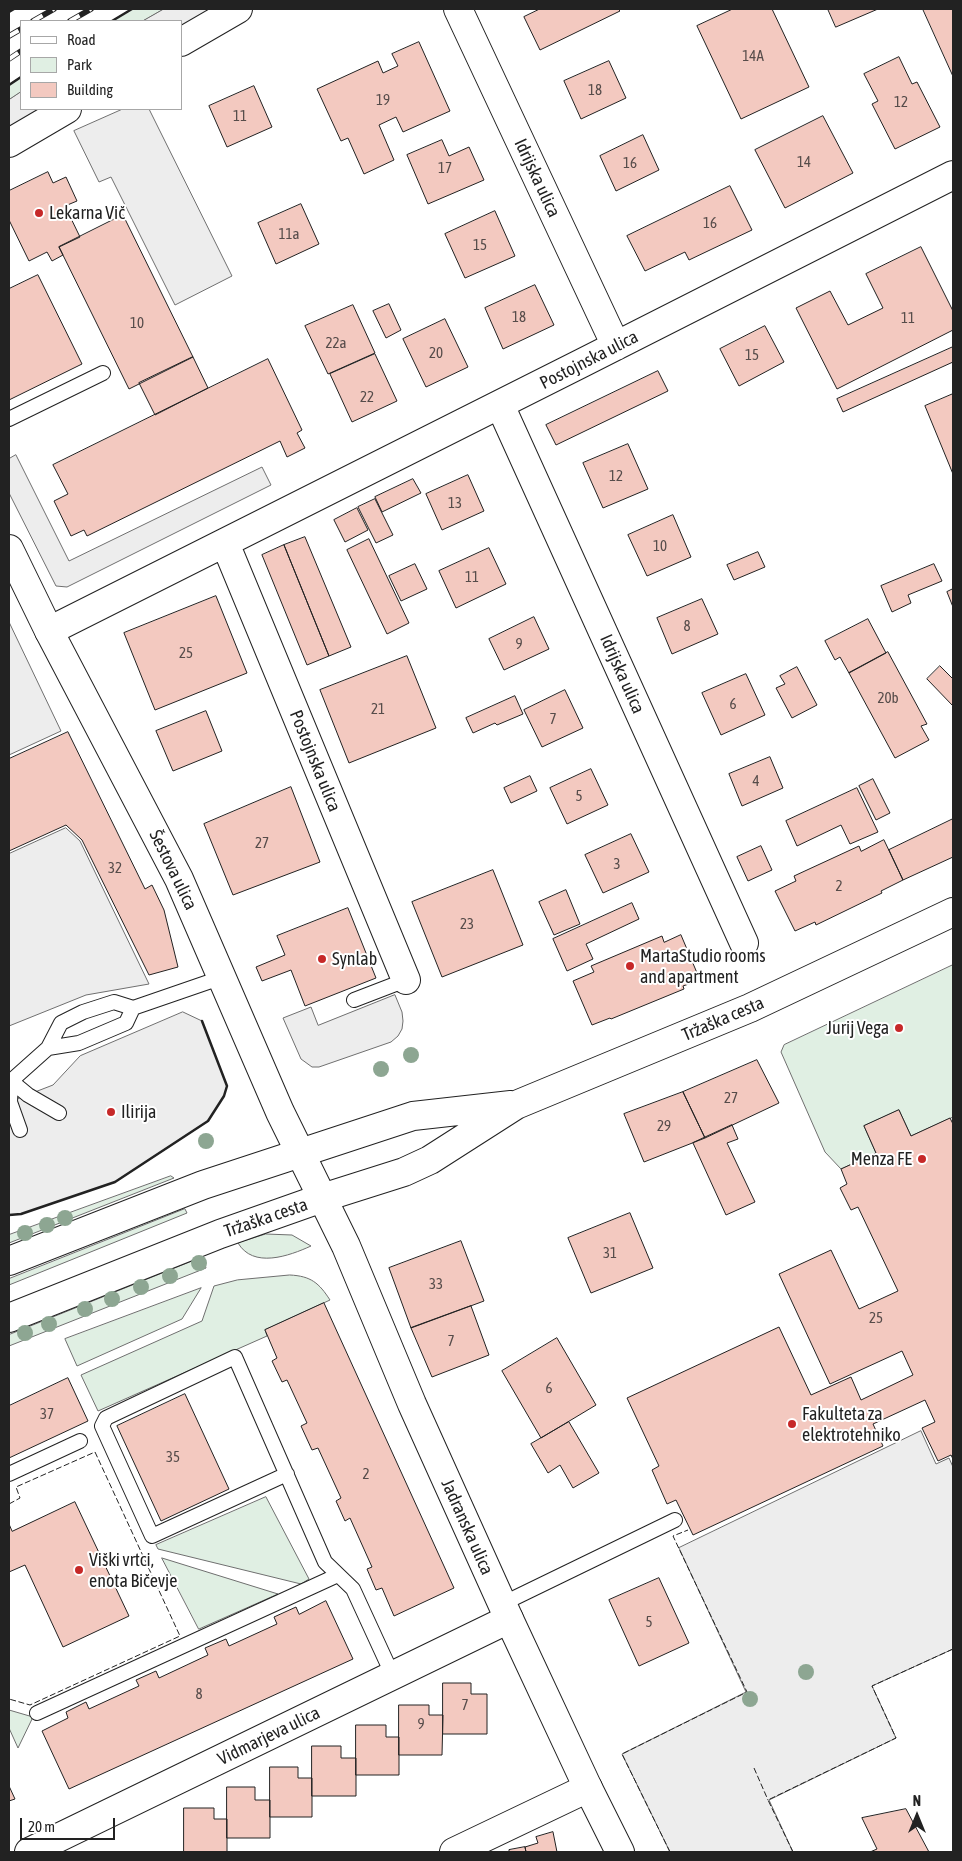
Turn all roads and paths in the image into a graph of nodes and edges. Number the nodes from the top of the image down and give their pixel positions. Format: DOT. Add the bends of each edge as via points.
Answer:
graph roads {
  1 [pos="238,9"];
  2 [pos="458,9"];
  3 [pos="182,41"];
  4 [pos="65,110"];
  5 [pos="9,143"];
  6 [pos="953,175"];
  7 [pos="616,346"];
  8 [pos="103,373"];
  9 [pos="500,405"];
  10 [pos="9,418"];
  11 [pos="225,542"];
  12 [pos="9,549"];
  13 [pos="49,631"];
  14 [pos="953,912"];
  15 [pos="744,943"];
  16 [pos="223,977"];
  17 [pos="406,980"];
  18 [pos="354,1000"];
  19 [pos="133,1008"];
  20 [pos="48,1048"];
  21 [pos="10,1081"];
  22 [pos="516,1105"];
  23 [pos="58,1113"];
  24 [pos="20,1130"];
  25 [pos="300,1152"];
  26 [pos="322,1198"];
  27 [pos="9,1260"];
  28 [pos="9,1318"];
  29 [pos="80,1441"];
  30 [pos="9,1474"];
  31 [pos="287,1474"];
  32 [pos="675,1520"];
  33 [pos="338,1574"];
  34 [pos="505,1612"];
  35 [pos="393,1676"];
  36 [pos="37,1713"];
  37 [pos="588,1788"];
  38 [pos="29,1852"];
  39 [pos="454,1852"];
  40 [pos="620,1852"];
  1 -- 3 [label="street"];
  2 -- 7 [label="street, Idrijska ulica"];
  4 -- 5 [label="street"];
  6 -- 7 [label="street, Postojnska ulica"];
  7 -- 9 [label="street, Postojnska ulica"];
  8 -- 10 [label="lane"];
  9 -- 11 [label="street, Postojnska ulica"];
  9 -- 15 [label="street, Idrijska ulica"];
  11 -- 13 [label="street, Postojnska ulica"];
  11 -- 17 [label="street, Postojnska ulica"];
  12 -- 13 [label="street, Šestova ulica"];
  13 -- 16 [label="street, Šestova ulica" via="179,879"];
  14 -- 22 [label="street, Tržaška cesta" via="750,1008"];
  16 -- 19 [label="lane"];
  16 -- 25 [label="street, Šestova ulica"];
  17 -- 18 [label="lane"];
  19 -- 20 [label="lane" via="126,1023 79,1043"];
  19 -- 20 [label="lane" via="114,1002 83,1012 62,1023"];
  20 -- 21 [label="lane"];
  21 -- 23 [label="lane"];
  21 -- 24 [label="lane" via="10,1102"];
  22 -- 25 [label="street, Tržaška cesta" via="413,1116"];
  22 -- 26 [label="street, Tržaška cesta" via="430,1160 404,1172"];
  25 -- 26 [label="street, Šestova ulica"];
  25 -- 27 [label="street, Tržaška cesta" via="203,1184"];
  26 -- 28 [label="street, Tržaška cesta" via="191,1245"];
  26 -- 34 [label="street, Jadranska ulica" via="346,1246"];
  29 -- 30 [label="lane"];
  31 -- 31 [label="lane" via="235,1357 106,1418 102,1426 152,1536"];
  31 -- 33 [label="lane" via="325,1562"];
  32 -- 34 [label="lane"];
  33 -- 35 [label="lane" via="352,1589"];
  33 -- 36 [label="lane"];
  34 -- 35 [label="street, Vidmarjeva ulica"];
  34 -- 37 [label="street, Jadranska ulica"];
  35 -- 38 [label="street, Vidmarjeva ulica"];
  37 -- 39 [label="street"];
  37 -- 40 [label="street, Jadranska ulica"];
}
